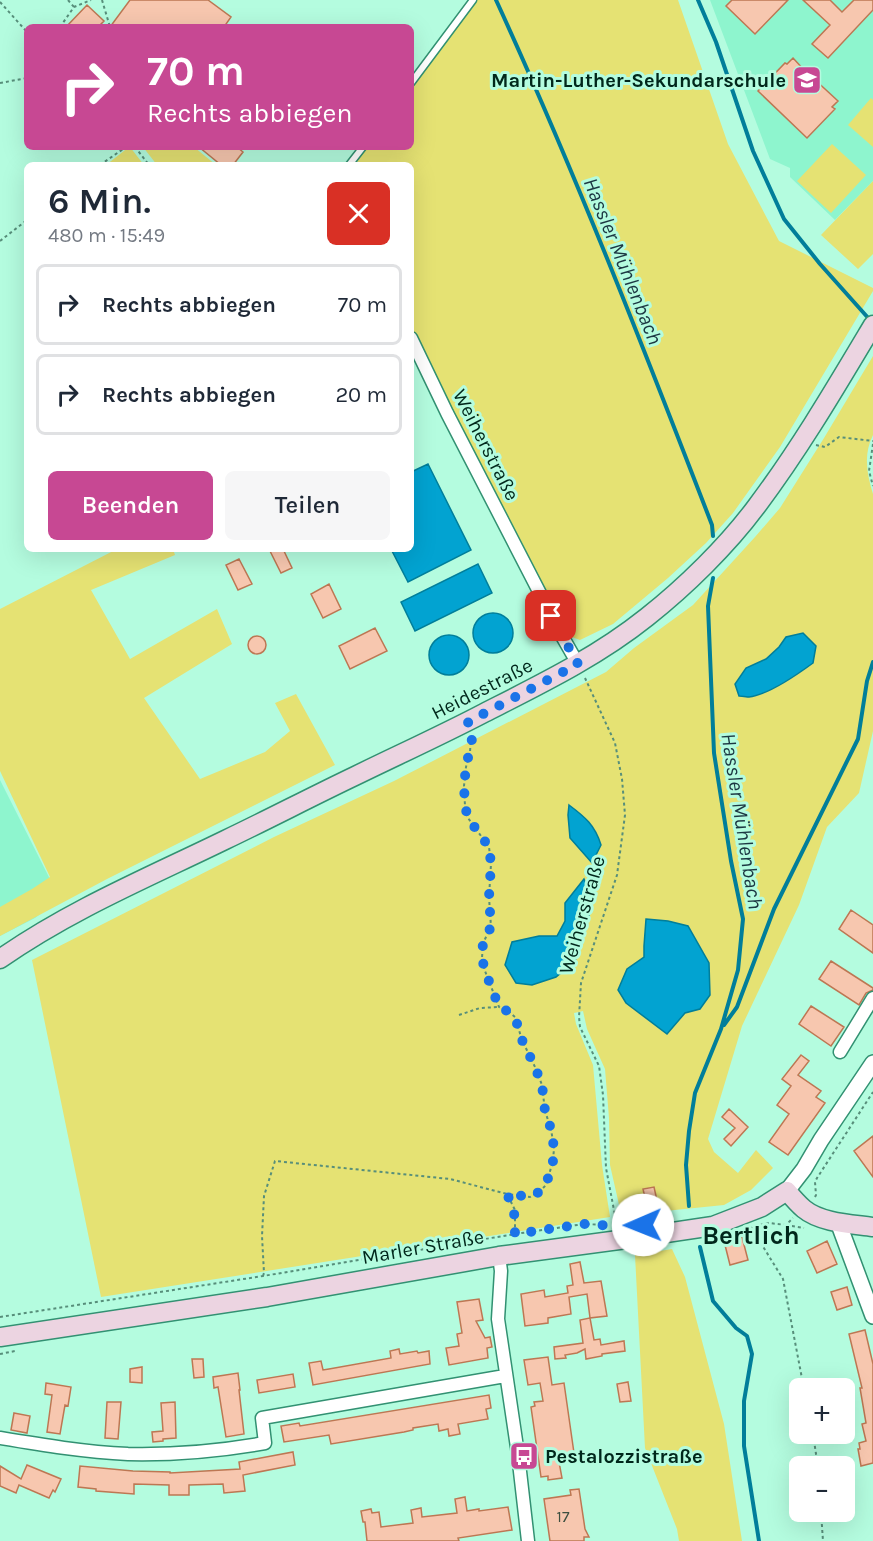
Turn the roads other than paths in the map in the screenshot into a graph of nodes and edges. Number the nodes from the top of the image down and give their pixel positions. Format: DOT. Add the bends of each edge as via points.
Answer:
graph roads {
  1 [pos="473,0"];
  2 [pos="414,79"];
  3 [pos="871,328"];
  4 [pos="414,345"];
  5 [pos="581,670"];
  6 [pos="0,959"];
  7 [pos="873,998"];
  8 [pos="840,1052"];
  9 [pos="873,1063"];
  10 [pos="787,1191"];
  11 [pos="838,1222"];
  12 [pos="873,1227"];
  13 [pos="500,1256"];
  14 [pos="873,1317"];
  15 [pos="0,1337"];
  16 [pos="505,1376"];
  17 [pos="0,1438"];
  18 [pos="528,1541"];
  1 -- 2 [label="lane"];
  3 -- 5 [label="main road, Heidestraße" via="756,507 700,570"];
  4 -- 5 [label="street, Weiherstraße"];
  5 -- 6 [label="main road, Heidestraße" via="131,884"];
  7 -- 8 [label="street"];
  9 -- 10 [label="street"];
  10 -- 11 [label="main road" via="809,1212"];
  10 -- 13 [label="main road, Marler Straße" via="762,1207 713,1226"];
  11 -- 12 [label="main road"];
  11 -- 14 [label="street"];
  13 -- 15 [label="main road, Marler Straße" via="249,1300"];
  13 -- 16 [label="street" via="498,1319"];
  16 -- 17 [label="street" via="262,1418 266,1443 228,1449 127,1454"];
  16 -- 18 [label="street"];
}
